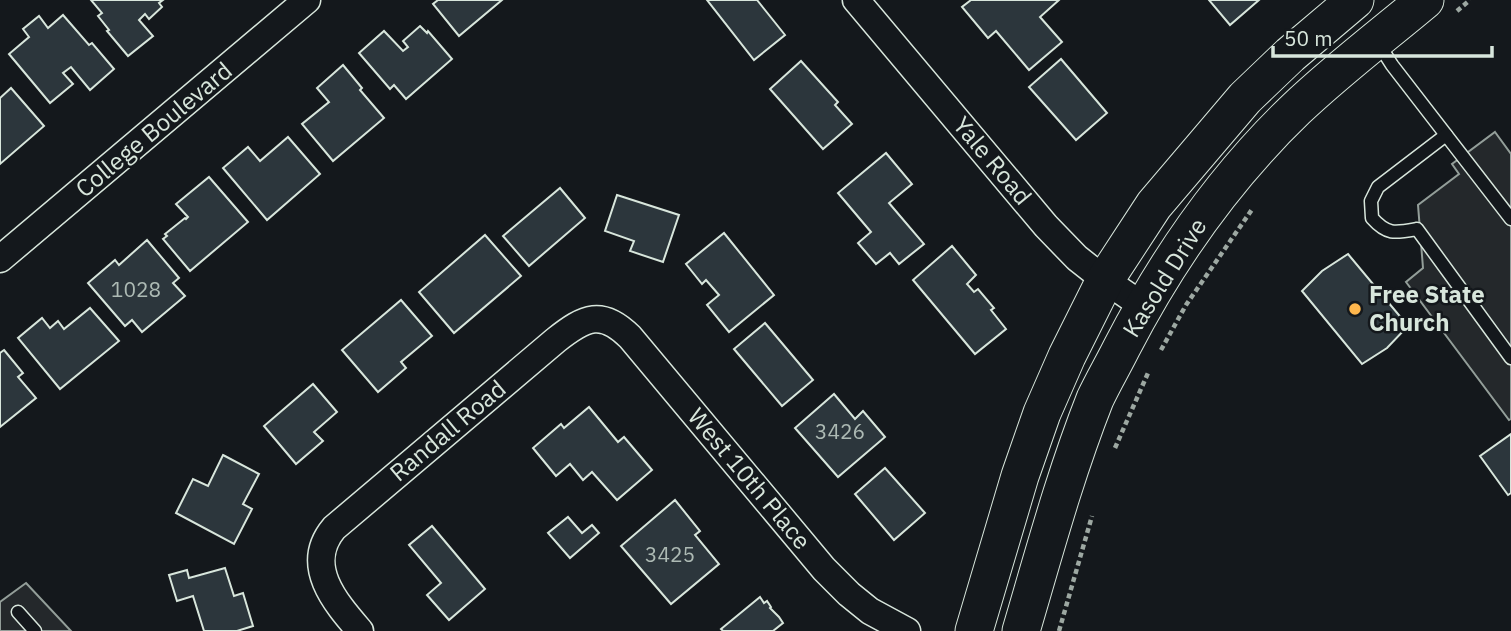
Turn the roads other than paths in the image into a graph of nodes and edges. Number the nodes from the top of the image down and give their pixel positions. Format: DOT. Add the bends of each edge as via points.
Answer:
graph roads {
  1 [pos="307,0"];
  2 [pos="856,0"];
  3 [pos="1353,1"];
  4 [pos="1438,8"];
  5 [pos="1376,40"];
  6 [pos="1446,135"];
  7 [pos="1511,219"];
  8 [pos="0,259"];
  9 [pos="1105,280"];
  10 [pos="1143,306"];
  11 [pos="600,318"];
  12 [pos="1511,358"];
  13 [pos="18,612"];
  14 [pos="28,629"];
  15 [pos="360,631"];
  16 [pos="907,631"];
  17 [pos="974,631"];
  18 [pos="1021,631"];
  1 -- 8 [label="street, College Boulevard"];
  2 -- 9 [label="street, Yale Road" via="1046,226"];
  3 -- 5 [label="street"];
  3 -- 9 [label="main road, Kasold Drive" via="1245,99 1154,205"];
  4 -- 5 [label="main road, Kasold Drive"];
  5 -- 6 [label="lane"];
  5 -- 10 [label="main road, Kasold Drive" via="1294,110 1217,195"];
  6 -- 7 [label="lane"];
  6 -- 12 [label="lane" via="1378,187 1371,201 1372,218 1381,228 1398,232 1417,229"];
  9 -- 10 [label="street, Yale Road"];
  9 -- 17 [label="main road, Kasold Drive" via="1041,413"];
  10 -- 18 [label="main road, Kasold Drive" via="1096,397 1071,463"];
  11 -- 15 [label="street, Randall Road" via="566,331 334,528 324,542 321,565 328,589"];
  11 -- 16 [label="street, West 10th Place" via="615,323 630,337 840,586 870,611"];
  13 -- 14 [label="lane"];
}
